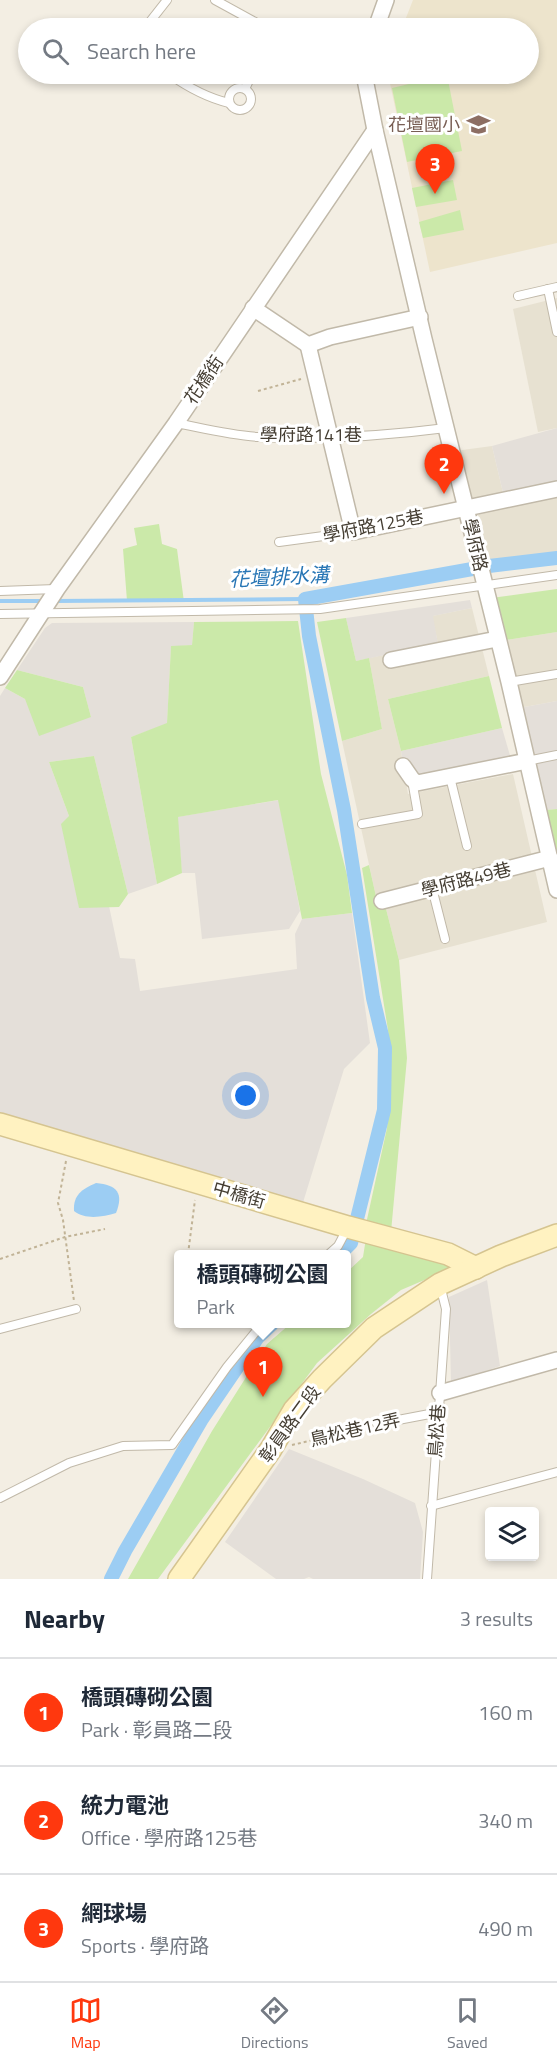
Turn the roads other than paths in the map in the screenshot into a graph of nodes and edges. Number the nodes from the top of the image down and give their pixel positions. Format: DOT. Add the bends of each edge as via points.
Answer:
graph roads {
  1 [pos="167,0"];
  2 [pos="215,0"];
  3 [pos="386,0"];
  4 [pos="153,18"];
  5 [pos="248,18"];
  6 [pos="380,18"];
  7 [pos="183,84"];
  8 [pos="247,84"];
  9 [pos="365,84"];
  10 [pos="245,89"];
  11 [pos="229,103"];
  12 [pos="375,130"];
  13 [pos="557,287"];
  14 [pos="548,289"];
  15 [pos="518,296"];
  16 [pos="253,308"];
  17 [pos="420,317"];
  18 [pos="557,333"];
  19 [pos="308,345"];
  20 [pos="176,423"];
  21 [pos="446,428"];
  22 [pos="328,437"];
  23 [pos="557,489"];
  24 [pos="466,508"];
  25 [pos="352,532"];
  26 [pos="279,542"];
  27 [pos="482,574"];
  28 [pos="557,575"];
  29 [pos="57,589"];
  30 [pos="0,591"];
  31 [pos="43,613"];
  32 [pos="0,615"];
  33 [pos="497,639"];
  34 [pos="391,660"];
  35 [pos="557,674"];
  36 [pos="0,677"];
  37 [pos="509,682"];
  38 [pos="557,755"];
  39 [pos="527,761"];
  40 [pos="408,773"];
  41 [pos="450,777"];
  42 [pos="362,824"];
  43 [pos="467,846"];
  44 [pos="550,858"];
  45 [pos="432,888"];
  46 [pos="557,890"];
  47 [pos="382,901"];
  48 [pos="445,939"];
  49 [pos="0,1124"];
  50 [pos="358,1230"];
  51 [pos="557,1235"];
  52 [pos="334,1250"];
  53 [pos="476,1268"];
  54 [pos="440,1284"];
  55 [pos="76,1309"];
  56 [pos="258,1328"];
  57 [pos="0,1329"];
  58 [pos="557,1360"];
  59 [pos="440,1393"];
  60 [pos="440,1412"];
  61 [pos="377,1424"];
  62 [pos="557,1472"];
  63 [pos="0,1498"];
  64 [pos="431,1506"];
  65 [pos="179,1579"];
  66 [pos="427,1579"];
  1 -- 4 [label="lane"];
  2 -- 5 [label="lane"];
  3 -- 6 [label="street"];
  7 -- 11 [label="lane"];
  8 -- 10 [label="lane"];
  9 -- 12 [label="street"];
  10 -- 11 [label="lane" via="231,92"];
  10 -- 11 [label="lane" via="251,98 247,108 237,110"];
  12 -- 16 [label="street, 花橋街"];
  12 -- 17 [label="street, 學府路"];
  13 -- 14 [label="lane"];
  14 -- 15 [label="lane"];
  14 -- 18 [label="lane"];
  16 -- 19 [label="street"];
  16 -- 20 [label="street, 花橋街"];
  17 -- 19 [label="street"];
  17 -- 21 [label="street, 學府路"];
  19 -- 22 [label="street"];
  20 -- 22 [label="lane, 學府路141巷" via="256,437"];
  20 -- 29 [label="street, 花橋街"];
  21 -- 22 [label="lane, 學府路141巷"];
  21 -- 24 [label="street, 學府路"];
  22 -- 25 [label="street"];
  23 -- 24 [label="street, 學府路125巷"];
  24 -- 25 [label="street, 學府路125巷"];
  24 -- 27 [label="street, 學府路"];
  25 -- 26 [label="lane, 學府路125巷"];
  27 -- 28 [label="lane"];
  27 -- 31 [label="lane" via="320,609"];
  27 -- 33 [label="street, 學府路"];
  29 -- 30 [label="lane"];
  29 -- 31 [label="street, 花橋街"];
  31 -- 32 [label="lane"];
  31 -- 36 [label="street, 花橋街"];
  33 -- 34 [label="street"];
  33 -- 37 [label="street, 學府路"];
  35 -- 37 [label="lane"];
  37 -- 39 [label="street, 學府路"];
  38 -- 39 [label="lane"];
  39 -- 41 [label="street"];
  39 -- 44 [label="street, 學府路"];
  40 -- 41 [label="street" via="417,783"];
  40 -- 42 [label="lane" via="418,814"];
  41 -- 43 [label="lane"];
  44 -- 45 [label="street, 學府路49巷"];
  44 -- 46 [label="street, 學府路"];
  45 -- 47 [label="street, 學府路49巷"];
  45 -- 48 [label="lane"];
  49 -- 50 [label="main road, 中橋街"];
  50 -- 52 [label="lane"];
  50 -- 53 [label="main road, 中橋街" via="448,1254"];
  51 -- 53 [label="main road, 彰員路二段"];
  53 -- 54 [label="main road, 彰員路二段"];
  54 -- 59 [label="lane, 鳥松巷" via="446,1309"];
  54 -- 65 [label="main road, 彰員路二段" via="374,1328 294,1410"];
  55 -- 57 [label="lane"];
  56 -- 63 [label="lane" via="172,1445 123,1446 69,1463"];
  58 -- 59 [label="street"];
  59 -- 60 [label="lane, 鳥松巷"];
  60 -- 61 [label="lane, 鳥松巷12弄"];
  60 -- 64 [label="lane, 鳥松巷"];
  62 -- 64 [label="lane"];
  64 -- 66 [label="lane, 鳥松巷"];
}
